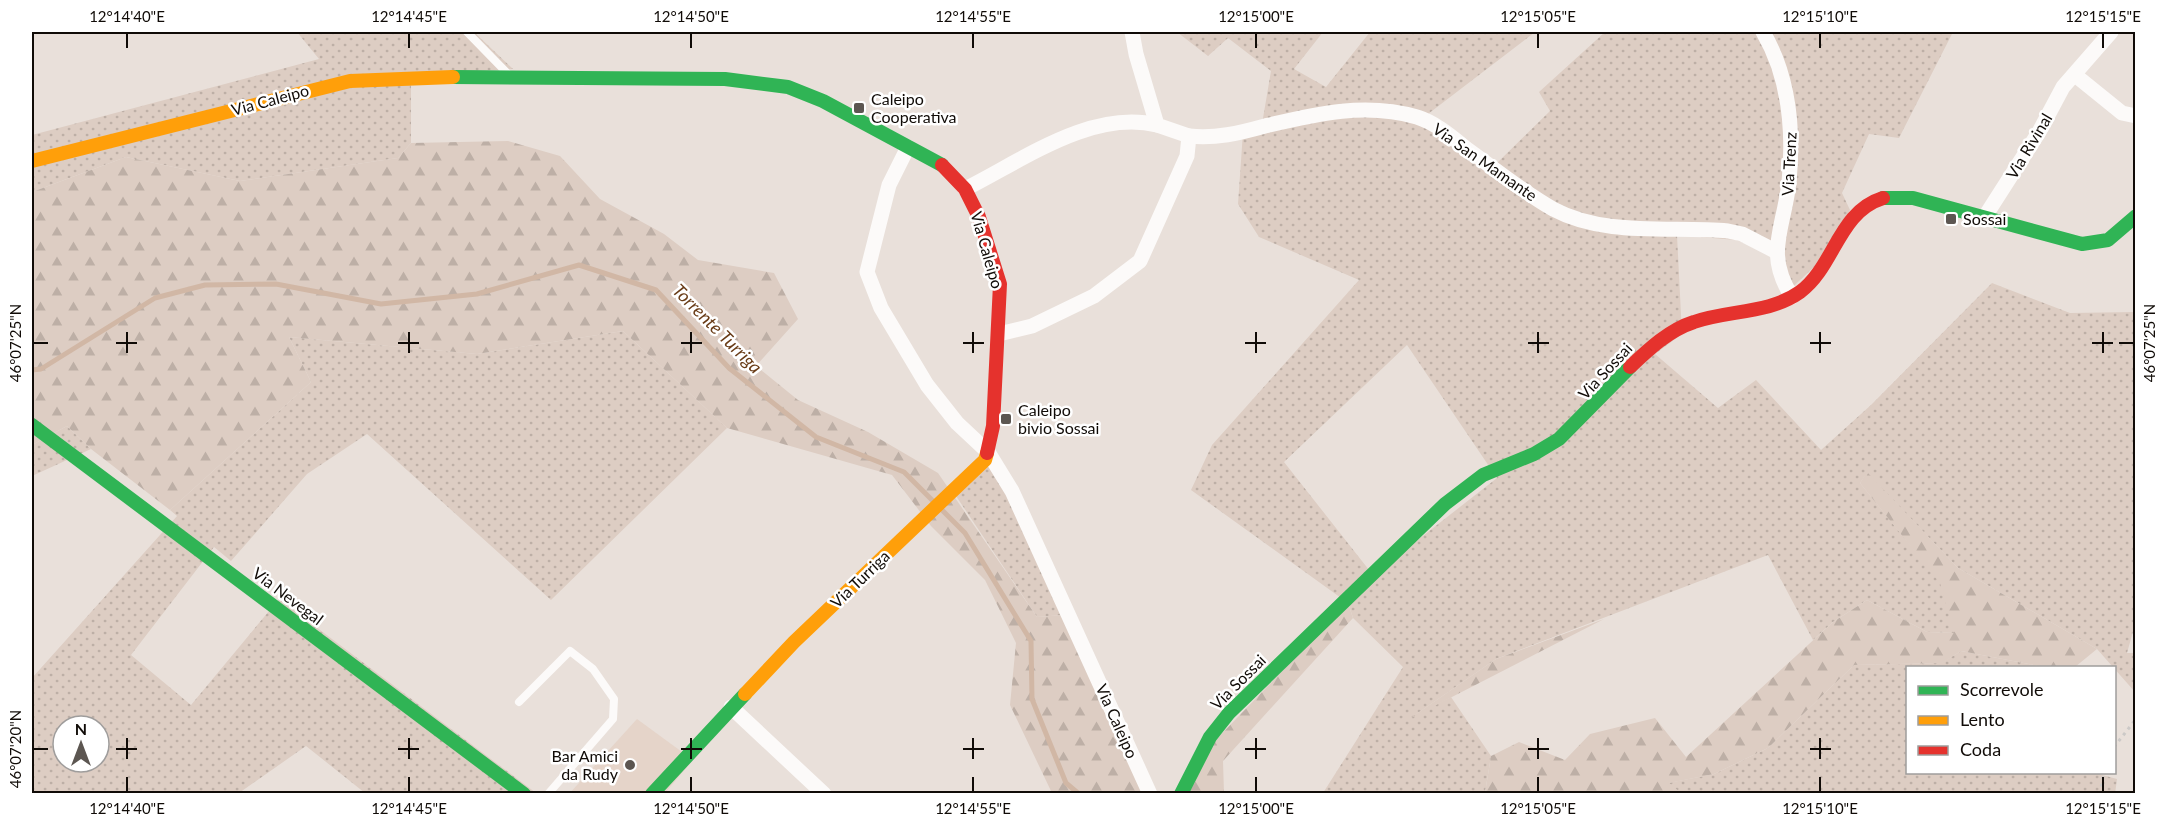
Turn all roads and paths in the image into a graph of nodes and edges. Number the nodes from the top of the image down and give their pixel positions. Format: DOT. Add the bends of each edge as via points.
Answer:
graph roads {
  1 [pos="467,32"];
  2 [pos="1132,32"];
  3 [pos="1763,32"];
  4 [pos="2111,32"];
  5 [pos="2075,75"];
  6 [pos="513,79"];
  7 [pos="2136,116"];
  8 [pos="1157,125"];
  9 [pos="1189,136"];
  10 [pos="908,147"];
  11 [pos="32,161"];
  12 [pos="965,189"];
  13 [pos="2136,216"];
  14 [pos="1984,218"];
  15 [pos="1775,251"];
  16 [pos="1792,297"];
  17 [pos="999,334"];
  18 [pos="32,425"];
  19 [pos="988,452"];
  20 [pos="519,702"];
  21 [pos="731,707"];
  22 [pos="2136,719"];
  23 [pos="2116,746"];
  24 [pos="2104,774"];
  25 [pos="524,794"];
  26 [pos="548,794"];
  27 [pos="652,794"];
  28 [pos="824,794"];
  29 [pos="1150,794"];
  30 [pos="1181,794"];
  31 [pos="2100,794"];
  1 -- 6 [label="lane"];
  2 -- 8 [label="street"];
  3 -- 15 [label="street, Via Trenz" via="1780,67 1791,123 1789,184"];
  4 -- 5 [label="street, Via Rivinal"];
  5 -- 7 [label="street" via="2122,113"];
  5 -- 14 [label="street, Via Rivinal" via="2063,87"];
  6 -- 10 [label="street, Via Caleipo" via="725,79 788,87 823,101"];
  6 -- 11 [label="street, Via Caleipo" via="415,77 350,81"];
  8 -- 9 [label="street, Via San Mamante"];
  8 -- 12 [label="street, Via San Mamante" via="1119,121 1090,126"];
  9 -- 15 [label="street, Via San Mamante" via="1243,132 1336,111 1404,114 1431,123 1538,199 1582,221 1728,231"];
  9 -- 17 [label="street" via="1187,156 1140,261 1094,296 1032,326"];
  10 -- 12 [label="street, Via Caleipo" via="946,167"];
  10 -- 19 [label="street" via="890,185 867,272 881,308 927,385 957,423"];
  12 -- 17 [label="street, Via Caleipo" via="979,217 1000,284"];
  13 -- 14 [label="street, Via Sossai" via="2115,237 2103,244 2090,245"];
  14 -- 16 [label="street, Via Sossai" via="1902,196 1870,202 1853,215 1810,283"];
  15 -- 16 [label="street, Via Trenz"];
  16 -- 30 [label="street, Via Sossai" via="1681,327 1644,353 1556,442 1467,485 1381,563 1229,713 1210,737"];
  17 -- 19 [label="street, Via Caleipo"];
  18 -- 25 [label="street, Via Nevegal"];
  19 -- 21 [label="street, Via Turriga" via="979,468 794,642"];
  19 -- 29 [label="street, Via Caleipo" via="1012,490"];
  20 -- 26 [label="lane" via="570,651 593,669 614,699 613,718"];
  21 -- 27 [label="street, Via Turriga"];
  21 -- 28 [label="street"];
  22 -- 23 [label="path"];
  24 -- 31 [label="path"];
}
